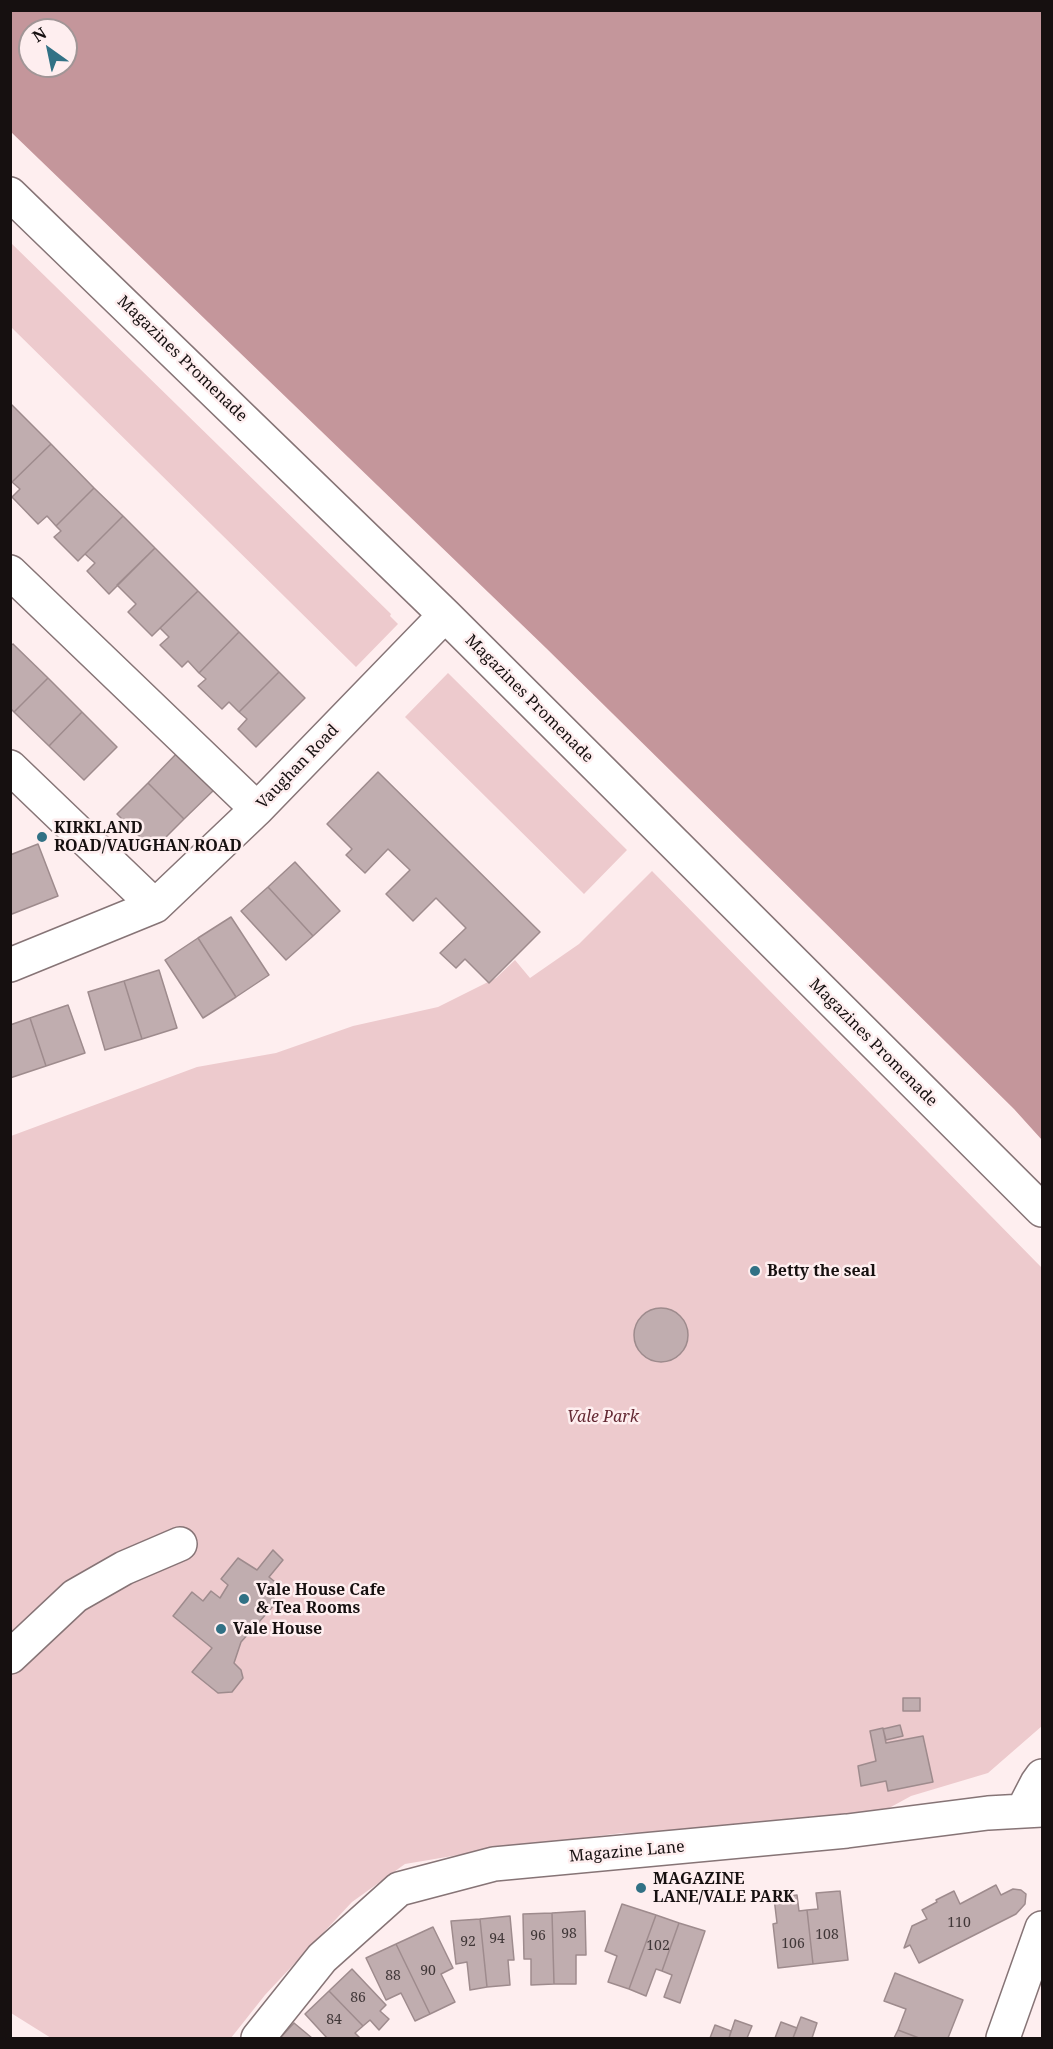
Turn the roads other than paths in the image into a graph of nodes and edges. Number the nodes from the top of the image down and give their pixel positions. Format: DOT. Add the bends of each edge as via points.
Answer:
graph roads {
  1 [pos="10,194"];
  2 [pos="10,572"];
  3 [pos="445,615"];
  4 [pos="10,766"];
  5 [pos="257,809"];
  6 [pos="155,906"];
  7 [pos="10,965"];
  8 [pos="1042,1210"];
  9 [pos="180,1544"];
  10 [pos="10,1657"];
  11 [pos="1042,1776"];
  12 [pos="1033,1810"];
  13 [pos="1042,1928"];
  14 [pos="258,2038"];
  15 [pos="1003,2038"];
  1 -- 3 [label="street, Magazines Promenade"];
  2 -- 5 [label="street"];
  3 -- 5 [label="street, Vaughan Road"];
  3 -- 8 [label="street, Magazines Promenade"];
  4 -- 6 [label="street"];
  5 -- 6 [label="street, Vaughan Road"];
  6 -- 7 [label="street, Vaughan Road"];
  9 -- 10 [label="street" via="124,1568 75,1596"];
  11 -- 12 [label="street, Magazine Lane" via="1036,1783"];
  12 -- 14 [label="street, Magazine Lane" via="494,1864 399,1889 322,1958"];
  13 -- 15 [label="street"];
}
